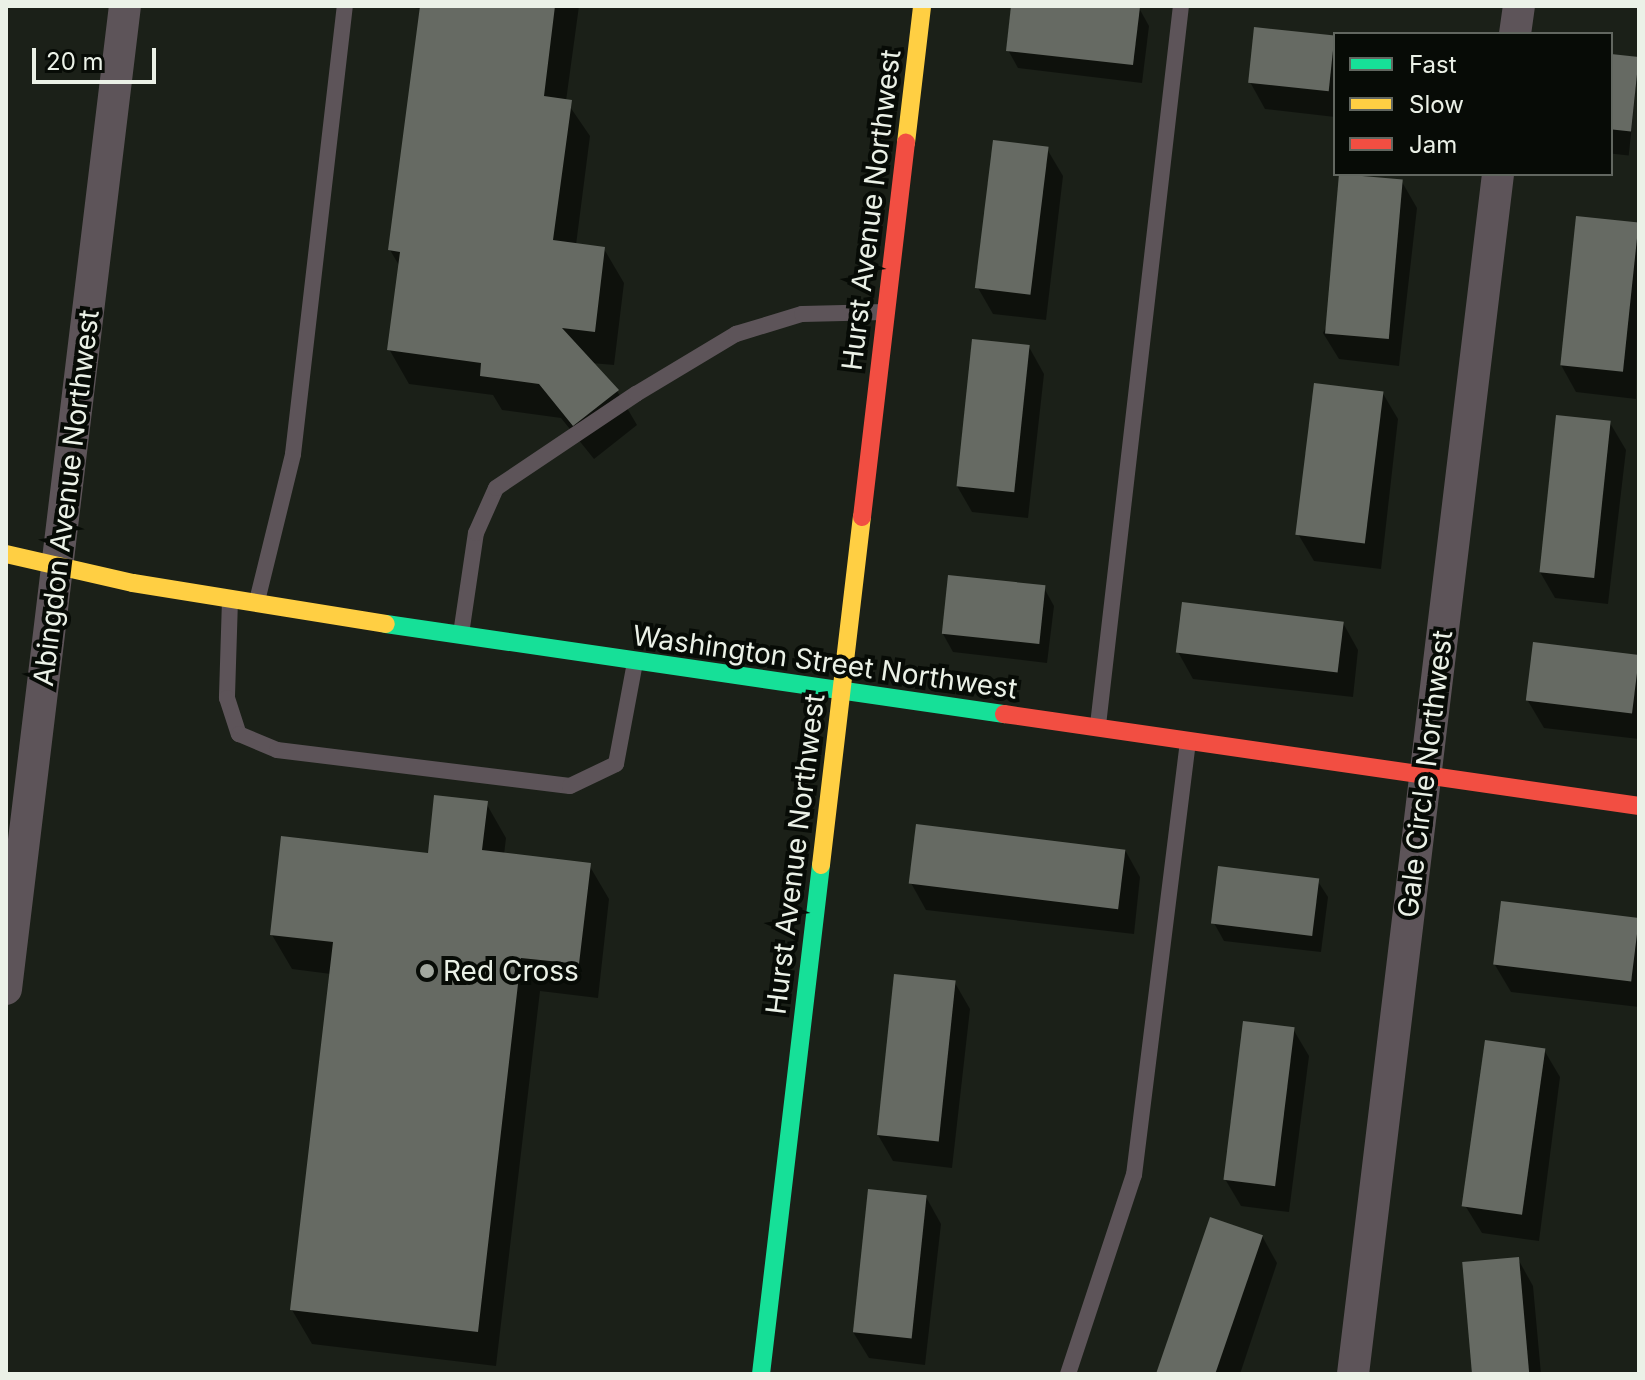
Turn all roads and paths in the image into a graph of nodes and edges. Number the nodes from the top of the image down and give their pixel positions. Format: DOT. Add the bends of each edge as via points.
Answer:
graph roads {
  1 [pos="125,6"];
  2 [pos="345,6"];
  3 [pos="922,6"];
  4 [pos="1181,6"];
  5 [pos="1519,6"];
  6 [pos="1515,32"];
  7 [pos="1498,176"];
  8 [pos="887,311"];
  9 [pos="6,554"];
  10 [pos="57,566"];
  11 [pos="230,598"];
  12 [pos="257,603"];
  13 [pos="461,636"];
  14 [pos="635,662"];
  15 [pos="843,693"];
  16 [pos="1097,731"];
  17 [pos="1188,744"];
  18 [pos="1425,777"];
  19 [pos="1639,806"];
  20 [pos="6,989"];
  21 [pos="761,1374"];
  22 [pos="1068,1374"];
  23 [pos="1353,1374"];
  1 -- 10 [label="street, Abingdon Avenue Northwest"];
  2 -- 12 [label="lane" via="293,454"];
  3 -- 8 [label="main road, Hurst Avenue Northwest"];
  4 -- 16 [label="lane"];
  5 -- 6 [label="street"];
  7 -- 18 [label="street, Gale Circle Northwest"];
  8 -- 13 [label="lane" via="802,314 736,334 496,488 476,533"];
  8 -- 15 [label="main road, Hurst Avenue Northwest"];
  9 -- 10 [label="main road, Washington Street Northwest"];
  10 -- 11 [label="main road, Washington Street Northwest"];
  10 -- 20 [label="street, Abingdon Avenue Northwest"];
  11 -- 12 [label="main road, Washington Street Northwest"];
  11 -- 14 [label="lane" via="227,698 239,734 277,750 570,786 616,764"];
  12 -- 13 [label="main road, Washington Street Northwest"];
  13 -- 14 [label="main road, Washington Street Northwest"];
  14 -- 15 [label="main road, Washington Street Northwest"];
  15 -- 16 [label="main road, Washington Street Northwest"];
  15 -- 21 [label="main road, Hurst Avenue Northwest"];
  16 -- 17 [label="main road, Washington Street Northwest"];
  17 -- 18 [label="main road, Washington Street Northwest"];
  17 -- 22 [label="lane" via="1134,1175"];
  18 -- 19 [label="main road, Washington Street Northwest"];
  18 -- 23 [label="street, Gale Circle Northwest"];
}
